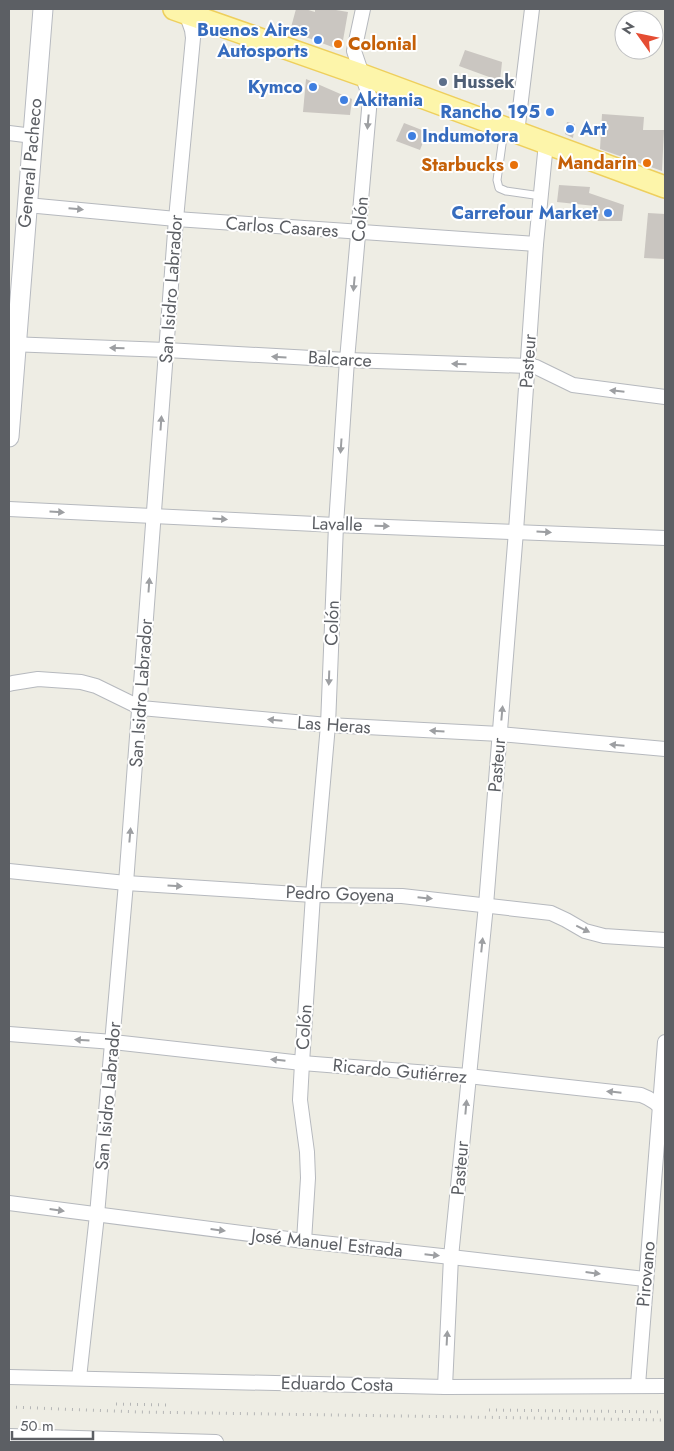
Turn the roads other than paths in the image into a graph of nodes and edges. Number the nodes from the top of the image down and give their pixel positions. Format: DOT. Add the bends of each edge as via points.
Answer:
graph roads {
  1 [pos="43,9"];
  2 [pos="362,9"];
  3 [pos="532,9"];
  4 [pos="181,10"];
  5 [pos="362,75"];
  6 [pos="511,130"];
  7 [pos="9,133"];
  8 [pos="33,136"];
  9 [pos="546,143"];
  10 [pos="665,187"];
  11 [pos="541,196"];
  12 [pos="27,205"];
  13 [pos="176,219"];
  14 [pos="359,232"];
  15 [pos="536,244"];
  16 [pos="12,344"];
  17 [pos="166,350"];
  18 [pos="347,360"];
  19 [pos="528,366"];
  20 [pos="665,396"];
  21 [pos="9,437"];
  22 [pos="9,509"];
  23 [pos="154,516"];
  24 [pos="336,525"];
  25 [pos="516,531"];
  26 [pos="665,538"];
  27 [pos="9,684"];
  28 [pos="140,708"];
  29 [pos="328,725"];
  30 [pos="500,734"];
  31 [pos="665,749"];
  32 [pos="9,871"];
  33 [pos="126,883"];
  34 [pos="313,895"];
  35 [pos="486,905"];
  36 [pos="665,940"];
  37 [pos="9,1034"];
  38 [pos="113,1042"];
  39 [pos="665,1042"];
  40 [pos="302,1063"];
  41 [pos="468,1076"];
  42 [pos="663,1109"];
  43 [pos="9,1203"];
  44 [pos="97,1215"];
  45 [pos="304,1241"];
  46 [pos="451,1256"];
  47 [pos="645,1279"];
  48 [pos="9,1377"];
  49 [pos="80,1378"];
  50 [pos="638,1385"];
  51 [pos="665,1386"];
  52 [pos="445,1387"];
  53 [pos="9,1436"];
  54 [pos="158,1441"];
  55 [pos="216,1442"];
  1 -- 8 [label="street, General Pacheco"];
  2 -- 5 [label="street, Colón" via="354,51"];
  3 -- 6 [label="street"];
  4 -- 5 [label="main road"];
  4 -- 13 [label="street, San Isidro Labrador" via="192,30 192,38"];
  5 -- 6 [label="main road"];
  5 -- 14 [label="street, Colón, one-way" via="370,98"];
  6 -- 9 [label="main road"];
  6 -- 11 [label="lane" via="498,180 499,188"];
  7 -- 8 [label="street"];
  8 -- 12 [label="street, General Pacheco"];
  9 -- 10 [label="main road"];
  9 -- 11 [label="street, Pasteur"];
  11 -- 15 [label="street, Pasteur"];
  12 -- 13 [label="street, Carlos Casares, one-way"];
  12 -- 16 [label="street, General Pacheco"];
  13 -- 14 [label="street, Carlos Casares"];
  13 -- 17 [label="street, San Isidro Labrador"];
  14 -- 15 [label="street, Carlos Casares"];
  14 -- 18 [label="street, Colón, one-way"];
  15 -- 19 [label="street, Pasteur"];
  17 -- 16 [label="street, Balcarce, one-way"];
  16 -- 21 [label="street, General Pacheco"];
  18 -- 17 [label="street, Balcarce, one-way"];
  23 -- 17 [label="street, San Isidro Labrador, one-way"];
  19 -- 18 [label="street, Balcarce, one-way"];
  18 -- 24 [label="street, Colón, one-way"];
  20 -- 19 [label="street, Balcarce, one-way" via="573,386"];
  19 -- 25 [label="street, Pasteur"];
  22 -- 23 [label="street, Lavalle, one-way"];
  23 -- 24 [label="street, Lavalle, one-way"];
  28 -- 23 [label="street, San Isidro Labrador, one-way"];
  24 -- 25 [label="street, Lavalle, one-way"];
  24 -- 29 [label="street, Colón, one-way"];
  25 -- 26 [label="street, Lavalle, one-way"];
  30 -- 25 [label="street, Pasteur, one-way"];
  27 -- 28 [label="street, Las Heras" via="38,679 81,682"];
  29 -- 28 [label="street, Las Heras, one-way"];
  33 -- 28 [label="street, San Isidro Labrador, one-way"];
  30 -- 29 [label="street, Las Heras, one-way"];
  29 -- 34 [label="street, Colón"];
  31 -- 30 [label="street, Las Heras, one-way"];
  30 -- 35 [label="street, Pasteur"];
  32 -- 33 [label="street, Pedro Goyena"];
  33 -- 34 [label="street, Pedro Goyena, one-way"];
  33 -- 38 [label="street, San Isidro Labrador"];
  34 -- 35 [label="street, Pedro Goyena, one-way" via="402,896"];
  34 -- 40 [label="street, Colón"];
  35 -- 36 [label="street, Pedro Goyena, one-way" via="551,913 585,931 604,936"];
  41 -- 35 [label="street, Pasteur, one-way"];
  38 -- 37 [label="street, Ricardo Gutiérrez, one-way"];
  40 -- 38 [label="street, Ricardo Gutiérrez, one-way"];
  38 -- 44 [label="street, San Isidro Labrador"];
  39 -- 42 [label="street, Pirovano"];
  40 -- 41 [label="street, Ricardo Gutiérrez"];
  40 -- 45 [label="street, Colón" via="300,1100 308,1178"];
  42 -- 41 [label="street, Ricardo Gutiérrez, one-way" via="641,1095"];
  46 -- 41 [label="street, Pasteur, one-way"];
  42 -- 47 [label="street, Pirovano"];
  43 -- 44 [label="street, José Manuel Estrada, one-way"];
  44 -- 45 [label="street, José Manuel Estrada, one-way"];
  44 -- 49 [label="street, San Isidro Labrador"];
  45 -- 46 [label="street, José Manuel Estrada, one-way"];
  46 -- 47 [label="street, José Manuel Estrada, one-way"];
  52 -- 46 [label="street, Pasteur, one-way"];
  47 -- 50 [label="street, Pirovano"];
  48 -- 49 [label="street, Eduardo Costa"];
  49 -- 52 [label="street, Eduardo Costa"];
  50 -- 51 [label="street, Eduardo Costa"];
  50 -- 52 [label="street, Eduardo Costa"];
  53 -- 54 [label="street"];
  54 -- 55 [label="street"];
}
